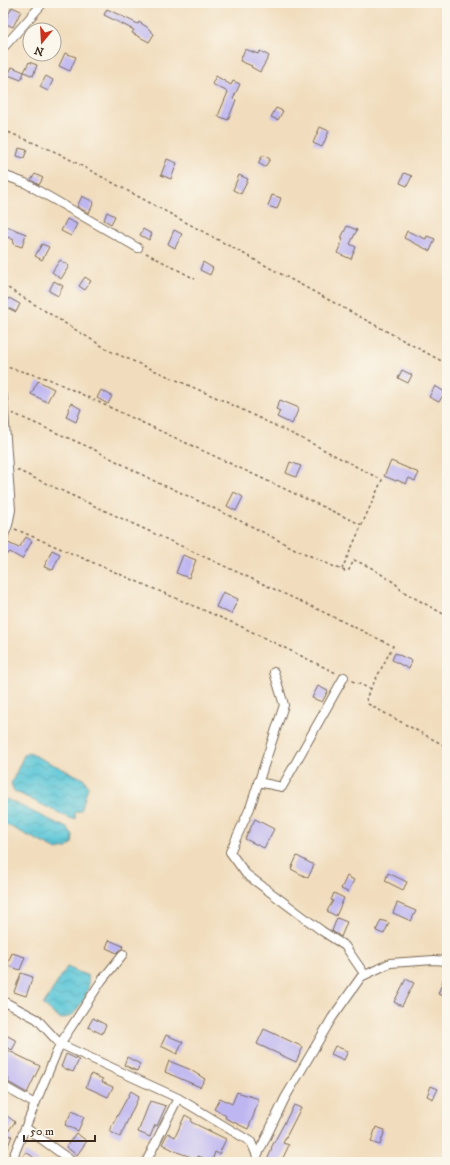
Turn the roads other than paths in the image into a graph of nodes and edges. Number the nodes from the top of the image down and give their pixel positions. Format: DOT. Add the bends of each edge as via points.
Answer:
graph roads {
  1 [pos="43,3"];
  2 [pos="3,48"];
  3 [pos="3,175"];
  4 [pos="138,248"];
  5 [pos="3,397"];
  6 [pos="6,480"];
  7 [pos="3,538"];
  8 [pos="274,672"];
  9 [pos="344,677"];
  10 [pos="258,782"];
  11 [pos="123,954"];
  12 [pos="447,961"];
  13 [pos="365,975"];
  14 [pos="3,1001"];
  15 [pos="60,1044"];
  16 [pos="3,1086"];
  17 [pos="178,1098"];
  18 [pos="35,1104"];
  19 [pos="26,1128"];
  20 [pos="256,1159"];
  21 [pos="11,1162"];
  22 [pos="73,1162"];
  23 [pos="146,1162"];
  1 -- 2 [label="street"];
  3 -- 4 [label="street" via="25,183"];
  5 -- 6 [label="street" via="8,468"];
  6 -- 7 [label="street" via="11,510"];
  8 -- 10 [label="street" via="284,705"];
  9 -- 10 [label="street" via="282,787"];
  10 -- 13 [label="street" via="250,808 230,852 246,874 345,946"];
  11 -- 15 [label="street" via="102,980"];
  12 -- 13 [label="street" via="390,963"];
  13 -- 20 [label="street" via="332,1018 285,1098"];
  14 -- 15 [label="street" via="36,1019"];
  15 -- 17 [label="street"];
  15 -- 18 [label="street"];
  16 -- 18 [label="street"];
  17 -- 20 [label="street" via="251,1142"];
  17 -- 23 [label="street"];
  18 -- 19 [label="street"];
  19 -- 21 [label="street"];
  19 -- 22 [label="street"];
}
